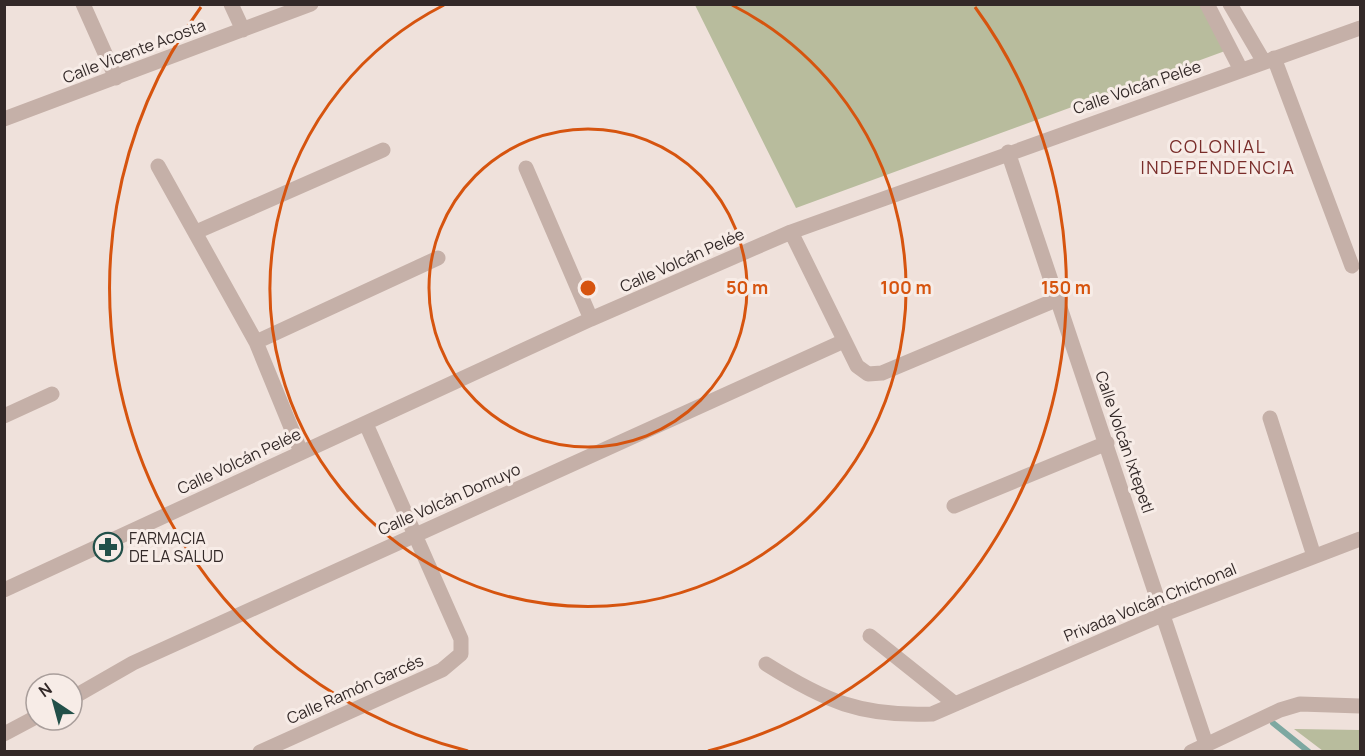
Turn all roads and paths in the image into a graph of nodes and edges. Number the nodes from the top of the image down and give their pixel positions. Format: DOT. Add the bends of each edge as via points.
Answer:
graph roads {
  1 [pos="83,4"];
  2 [pos="231,4"];
  3 [pos="311,4"];
  4 [pos="1207,4"];
  5 [pos="1230,4"];
  6 [pos="1360,28"];
  7 [pos="243,30"];
  8 [pos="1269,60"];
  9 [pos="1241,70"];
  10 [pos="116,78"];
  11 [pos="4,119"];
  12 [pos="383,150"];
  13 [pos="1008,152"];
  14 [pos="158,166"];
  15 [pos="526,168"];
  16 [pos="791,231"];
  17 [pos="196,232"];
  18 [pos="438,258"];
  19 [pos="1352,266"];
  20 [pos="1058,299"];
  21 [pos="591,319"];
  22 [pos="844,341"];
  23 [pos="256,342"];
  24 [pos="52,394"];
  25 [pos="4,416"];
  26 [pos="1270,418"];
  27 [pos="366,424"];
  28 [pos="1107,443"];
  29 [pos="301,452"];
  30 [pos="954,506"];
  31 [pos="416,534"];
  32 [pos="1360,539"];
  33 [pos="1314,556"];
  34 [pos="4,590"];
  35 [pos="1164,614"];
  36 [pos="870,636"];
  37 [pos="766,664"];
  38 [pos="84,691"];
  39 [pos="954,703"];
  40 [pos="1360,706"];
  41 [pos="24,723"];
  42 [pos="4,734"];
  43 [pos="1206,744"];
  44 [pos="260,752"];
  45 [pos="1191,752"];
  1 -- 10 [label="street"];
  2 -- 7 [label="street"];
  3 -- 7 [label="street, Calle Vicente Acosta"];
  4 -- 9 [label="street"];
  5 -- 8 [label="street"];
  6 -- 8 [label="street, Calle Volcán Pelée"];
  7 -- 10 [label="street, Calle Vicente Acosta"];
  8 -- 9 [label="street, Calle Volcán Pelée"];
  8 -- 19 [label="street"];
  9 -- 13 [label="street, Calle Volcán Pelée"];
  10 -- 11 [label="street, Calle Vicente Acosta"];
  12 -- 17 [label="street"];
  13 -- 16 [label="street, Calle Volcán Pelée"];
  13 -- 20 [label="street, Calle Volcán Ixtepetl"];
  14 -- 17 [label="street"];
  15 -- 21 [label="street"];
  16 -- 21 [label="street, Calle Volcán Pelée"];
  16 -- 22 [label="street"];
  17 -- 23 [label="street"];
  18 -- 23 [label="street"];
  20 -- 22 [label="street" via="882,373 868,374 857,366"];
  20 -- 28 [label="street, Calle Volcán Ixtepetl"];
  21 -- 27 [label="street, Calle Volcán Pelée"];
  22 -- 31 [label="street, Calle Volcán Domuyo"];
  23 -- 29 [label="street"];
  24 -- 25 [label="street"];
  26 -- 33 [label="street"];
  27 -- 29 [label="street, Calle Volcán Pelée"];
  27 -- 31 [label="street"];
  28 -- 30 [label="street"];
  28 -- 35 [label="street, Calle Volcán Ixtepetl"];
  29 -- 34 [label="street, Calle Volcán Pelée"];
  31 -- 38 [label="street, Calle Volcán Domuyo" via="133,663"];
  31 -- 44 [label="street, Calle Ramón Garcés" via="460,639 461,654 442,670"];
  32 -- 33 [label="street, Privada Volcán Chichonal"];
  33 -- 35 [label="street, Privada Volcán Chichonal"];
  35 -- 39 [label="street, Privada Volcán Chichonal"];
  35 -- 43 [label="street, Calle Volcán Ixtepetl"];
  36 -- 39 [label="street"];
  37 -- 39 [label="street, Privada Volcán Chichonal" via="827,700 870,711 932,714"];
  40 -- 43 [label="street" via="1300,704"];
  41 -- 42 [label="street"];
  43 -- 45 [label="street"];
}
